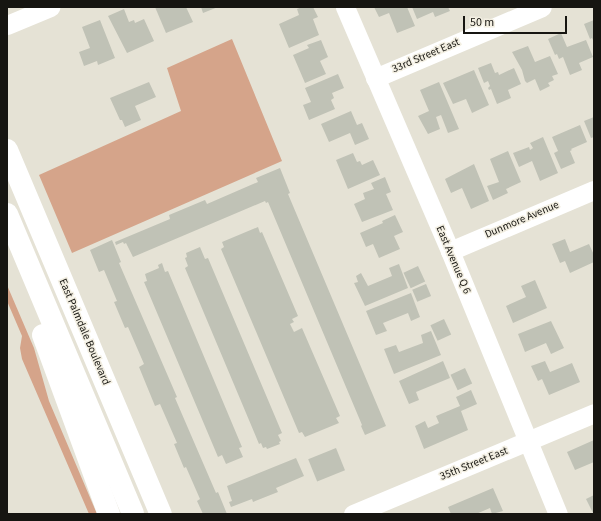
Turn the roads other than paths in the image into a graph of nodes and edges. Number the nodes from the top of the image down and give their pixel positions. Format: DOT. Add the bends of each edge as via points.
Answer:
graph roads {
  1 [pos="50,7"];
  2 [pos="345,7"];
  3 [pos="542,7"];
  4 [pos="7,25"];
  5 [pos="375,78"];
  6 [pos="7,150"];
  7 [pos="594,190"];
  8 [pos="7,214"];
  9 [pos="450,251"];
  10 [pos="30,270"];
  11 [pos="594,413"];
  12 [pos="529,442"];
  13 [pos="109,514"];
  14 [pos="133,514"];
  15 [pos="161,514"];
  16 [pos="353,514"];
  17 [pos="558,514"];
  1 -- 4 [label="street"];
  2 -- 5 [label="street, East Avenue Q 6"];
  3 -- 5 [label="street, 33rd Street East"];
  5 -- 9 [label="street, East Avenue Q 6"];
  6 -- 15 [label="highway, East Palmdale Boulevard"];
  7 -- 9 [label="street, Dunmore Avenue"];
  8 -- 10 [label="highway"];
  9 -- 12 [label="street, East Avenue Q 6"];
  10 -- 13 [label="highway" via="32,306"];
  10 -- 14 [label="highway"];
  11 -- 12 [label="street, 35th Street East"];
  12 -- 16 [label="street, 35th Street East"];
  12 -- 17 [label="street, East Avenue Q 6"];
}
